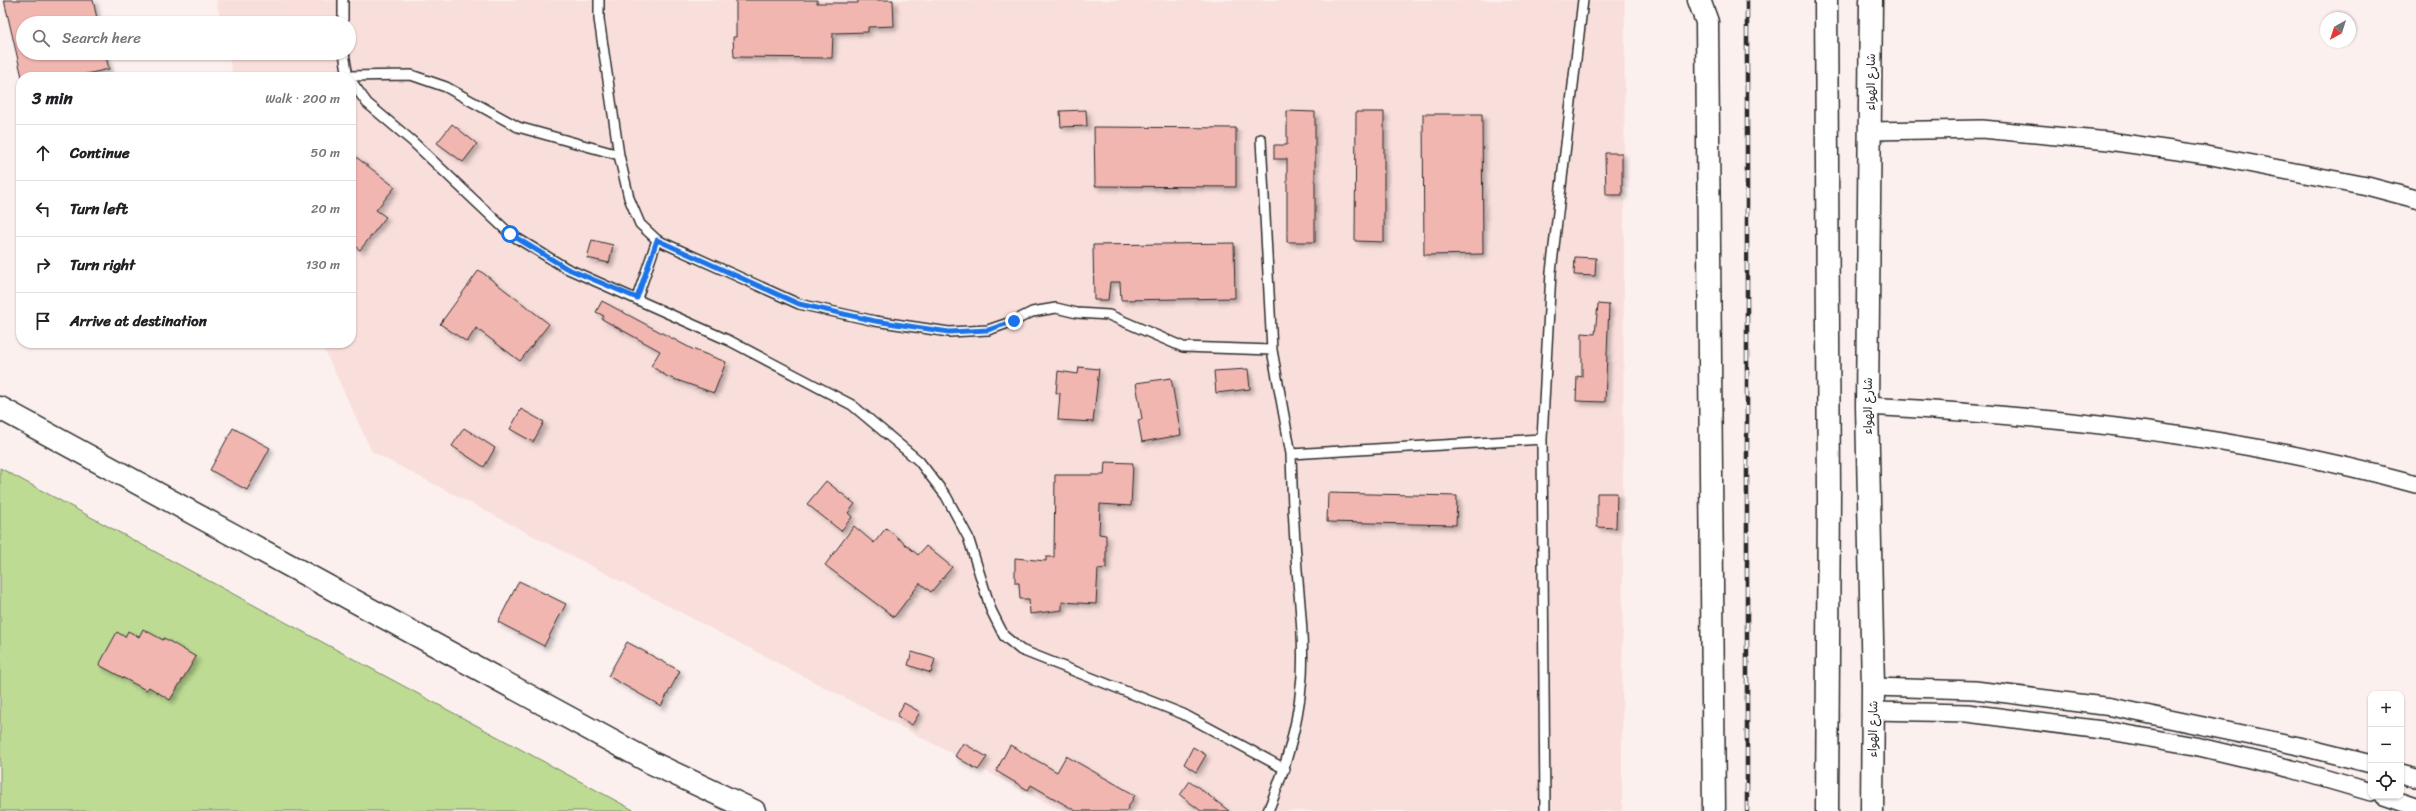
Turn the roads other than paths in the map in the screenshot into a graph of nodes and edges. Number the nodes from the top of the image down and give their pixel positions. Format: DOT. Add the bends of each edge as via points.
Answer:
graph roads {
  1 [pos="343,0"];
  2 [pos="599,0"];
  3 [pos="1583,0"];
  4 [pos="1699,0"];
  5 [pos="1826,0"];
  6 [pos="1871,0"];
  7 [pos="343,16"];
  8 [pos="345,60"];
  9 [pos="348,72"];
  10 [pos="356,78"];
  11 [pos="356,88"];
  12 [pos="1871,131"];
  13 [pos="1261,139"];
  14 [pos="620,155"];
  15 [pos="2416,199"];
  16 [pos="657,240"];
  17 [pos="637,298"];
  18 [pos="1272,350"];
  19 [pos="1868,406"];
  20 [pos="0,408"];
  21 [pos="1542,439"];
  22 [pos="1290,454"];
  23 [pos="2416,484"];
  24 [pos="1873,686"];
  25 [pos="1873,711"];
  26 [pos="2368,763"];
  27 [pos="1285,769"];
  28 [pos="2404,775"];
  29 [pos="2416,778"];
  30 [pos="2368,791"];
  31 [pos="2393,799"];
  32 [pos="2416,807"];
  33 [pos="754,811"];
  34 [pos="1268,811"];
  35 [pos="1545,811"];
  36 [pos="1714,811"];
  37 [pos="1827,811"];
  38 [pos="1872,811"];
  1 -- 7 [label="lane"];
  2 -- 14 [label="lane" via="599,19"];
  3 -- 21 [label="lane" via="1551,272"];
  4 -- 36 [label="street" via="1707,22"];
  5 -- 37 [label="street" via="1829,491"];
  6 -- 12 [label="street, شارع الهواء"];
  8 -- 9 [label="lane"];
  10 -- 14 [label="lane" via="411,75 446,87 518,127"];
  11 -- 17 [label="lane" via="367,103 412,141 510,234 566,268"];
  12 -- 15 [label="street" via="1982,129 2109,140 2206,155 2367,186"];
  12 -- 19 [label="street, شارع الهواء"];
  13 -- 18 [label="lane"];
  14 -- 16 [label="lane" via="629,198 640,224"];
  16 -- 17 [label="lane"];
  16 -- 18 [label="lane" via="799,304 875,321 949,332 988,330 1032,312 1056,308 1077,313 1109,315 1183,347"];
  17 -- 27 [label="lane" via="730,341 852,405 919,461 946,496 968,537 991,610 1004,636 1021,650 1183,714"];
  18 -- 22 [label="lane"];
  19 -- 23 [label="street" via="1995,413 2126,427 2342,465"];
  19 -- 24 [label="street, شارع الهواء"];
  20 -- 33 [label="street" via="652,763"];
  21 -- 22 [label="lane"];
  21 -- 35 [label="lane"];
  22 -- 27 [label="lane" via="1303,631 1299,698"];
  24 -- 25 [label="street, شارع الهواء"];
  24 -- 26 [label="street" via="1975,690 2112,707 2299,746"];
  25 -- 30 [label="street" via="1974,714 2110,731 2195,746 2292,769"];
  25 -- 38 [label="street, شارع الهواء"];
  27 -- 34 [label="lane"];
  28 -- 29 [label="street"];
  31 -- 32 [label="street"];
}
